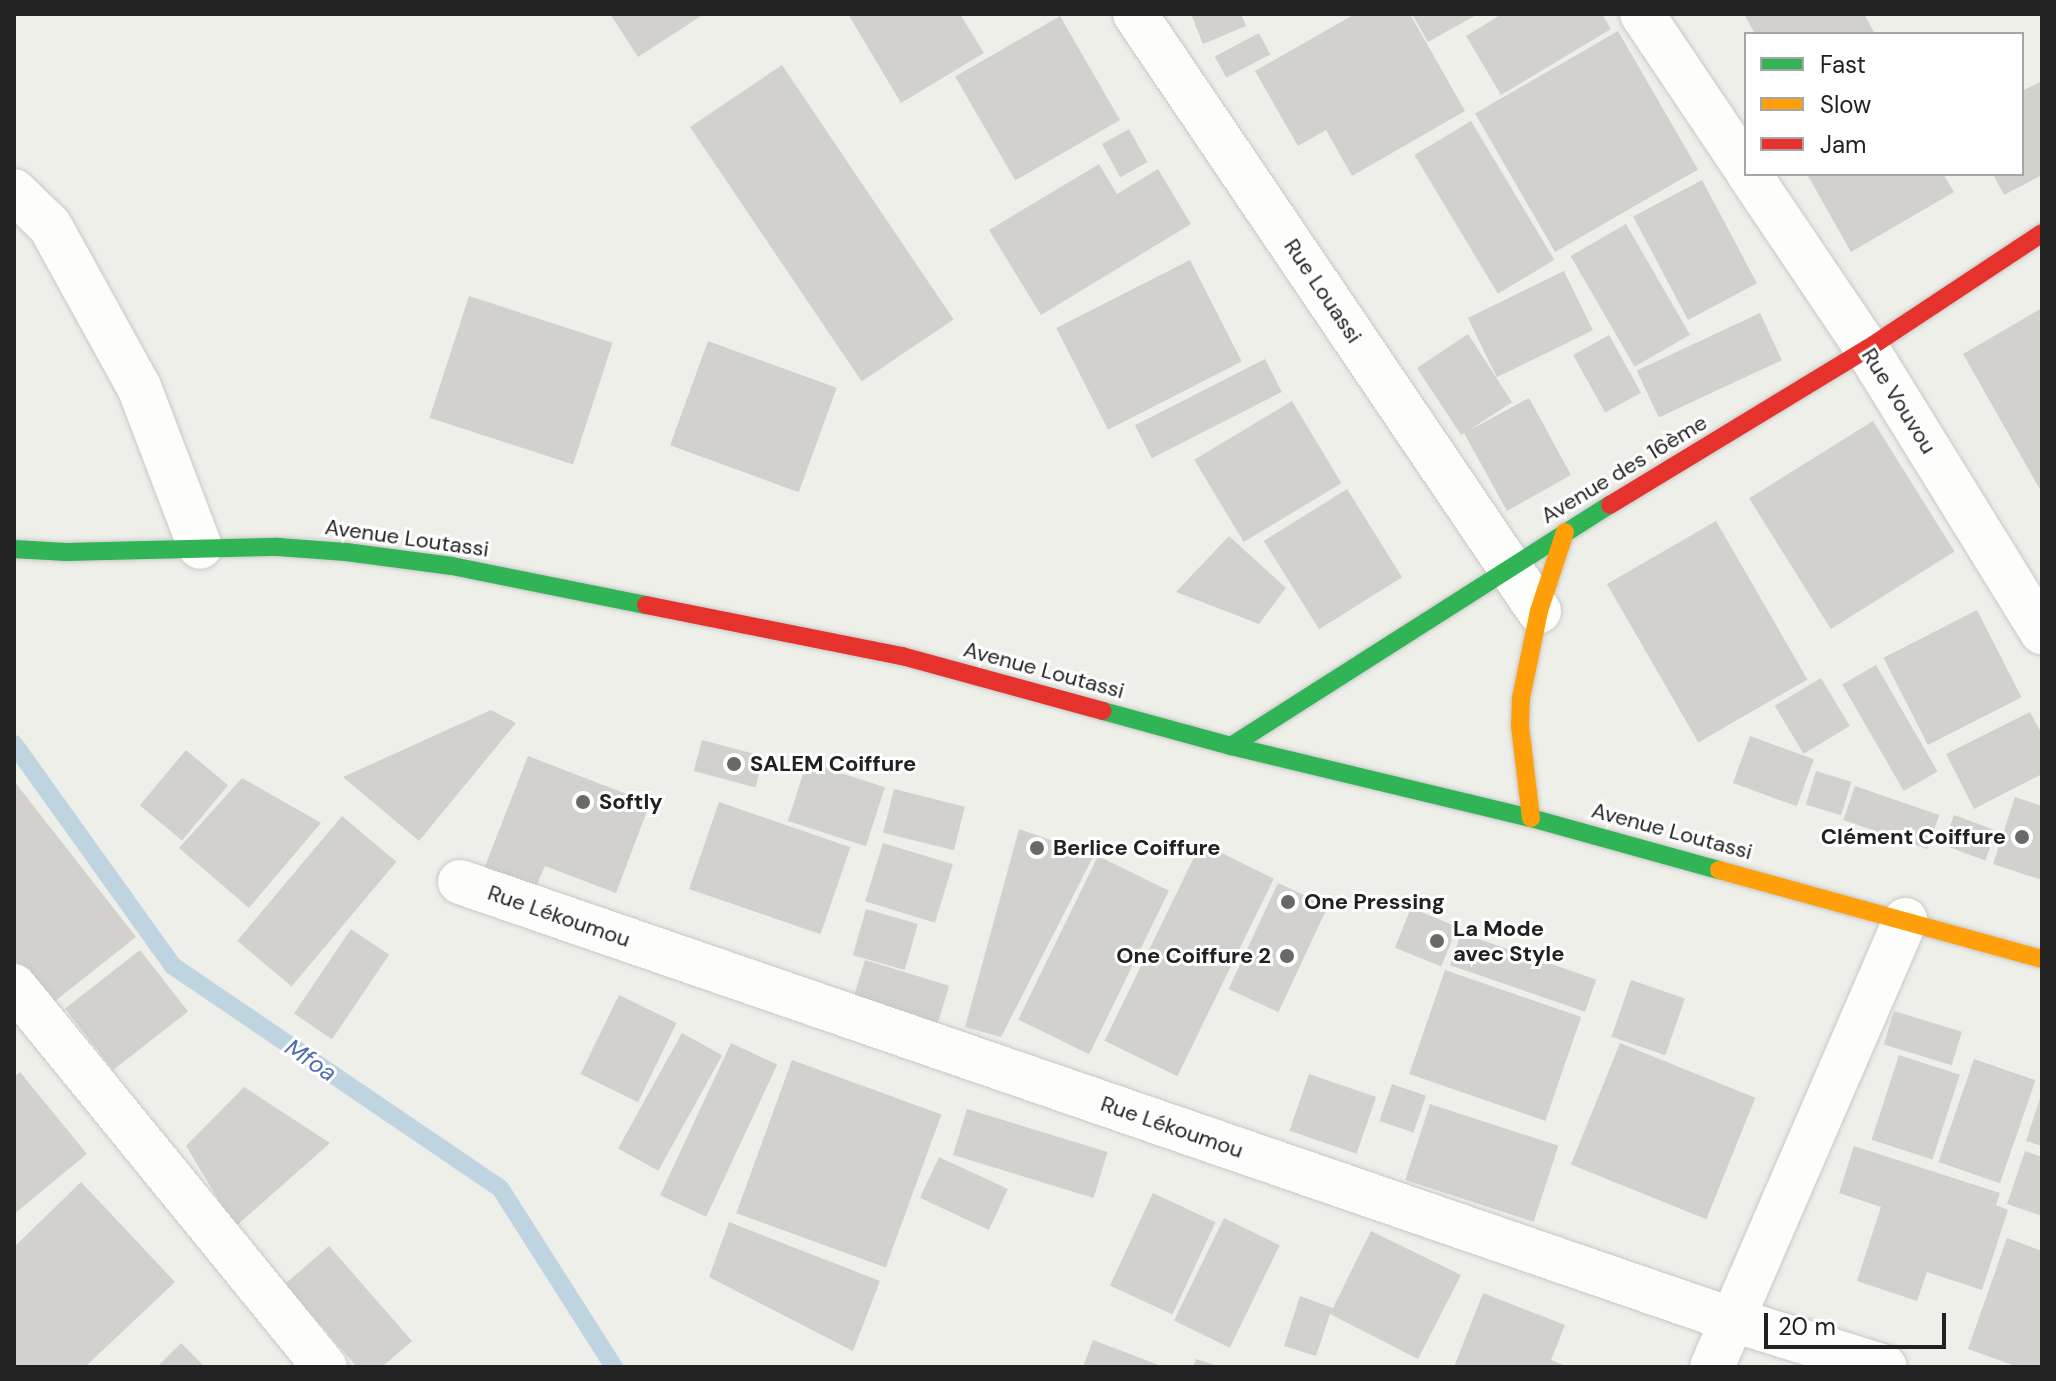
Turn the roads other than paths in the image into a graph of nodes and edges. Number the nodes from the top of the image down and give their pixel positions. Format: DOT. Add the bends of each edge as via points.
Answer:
graph roads {
  1 [pos="1135,14"];
  2 [pos="1642,14"];
  3 [pos="1744,166"];
  4 [pos="1750,176"];
  5 [pos="14,191"];
  6 [pos="2042,233"];
  7 [pos="1867,349"];
  8 [pos="1565,532"];
  9 [pos="200,547"];
  10 [pos="14,549"];
  11 [pos="1510,568"];
  12 [pos="1539,611"];
  13 [pos="2042,632"];
  14 [pos="1231,746"];
  15 [pos="1531,818"];
  16 [pos="460,882"];
  17 [pos="1905,920"];
  18 [pos="2042,959"];
  19 [pos="14,986"];
  20 [pos="1730,1319"];
  21 [pos="325,1367"];
  22 [pos="1712,1367"];
  23 [pos="1885,1367"];
  1 -- 11 [label="street, Rue Louassi"];
  2 -- 3 [label="street"];
  4 -- 7 [label="street, Rue Vouvou"];
  5 -- 9 [label="street" via="50,226 139,387"];
  6 -- 7 [label="main road, Avenue des 16ème"];
  7 -- 8 [label="main road, Avenue des 16ème"];
  7 -- 13 [label="street, Rue Vouvou"];
  8 -- 11 [label="main road, Avenue des 16ème"];
  8 -- 12 [label="main road"];
  9 -- 10 [label="main road, Avenue Loutassi"];
  9 -- 14 [label="main road, Avenue Loutassi" via="346,552 468,569 902,656"];
  11 -- 12 [label="street, Rue Louassi"];
  11 -- 14 [label="main road, Avenue des 16ème"];
  12 -- 15 [label="main road" via="1521,698"];
  14 -- 15 [label="main road, Avenue Loutassi"];
  15 -- 17 [label="main road, Avenue Loutassi"];
  16 -- 20 [label="street, Rue Lékoumou"];
  17 -- 18 [label="main road, Avenue Loutassi"];
  17 -- 20 [label="street"];
  19 -- 21 [label="street"];
  20 -- 22 [label="street"];
  20 -- 23 [label="street, Rue Lékoumou"];
}
